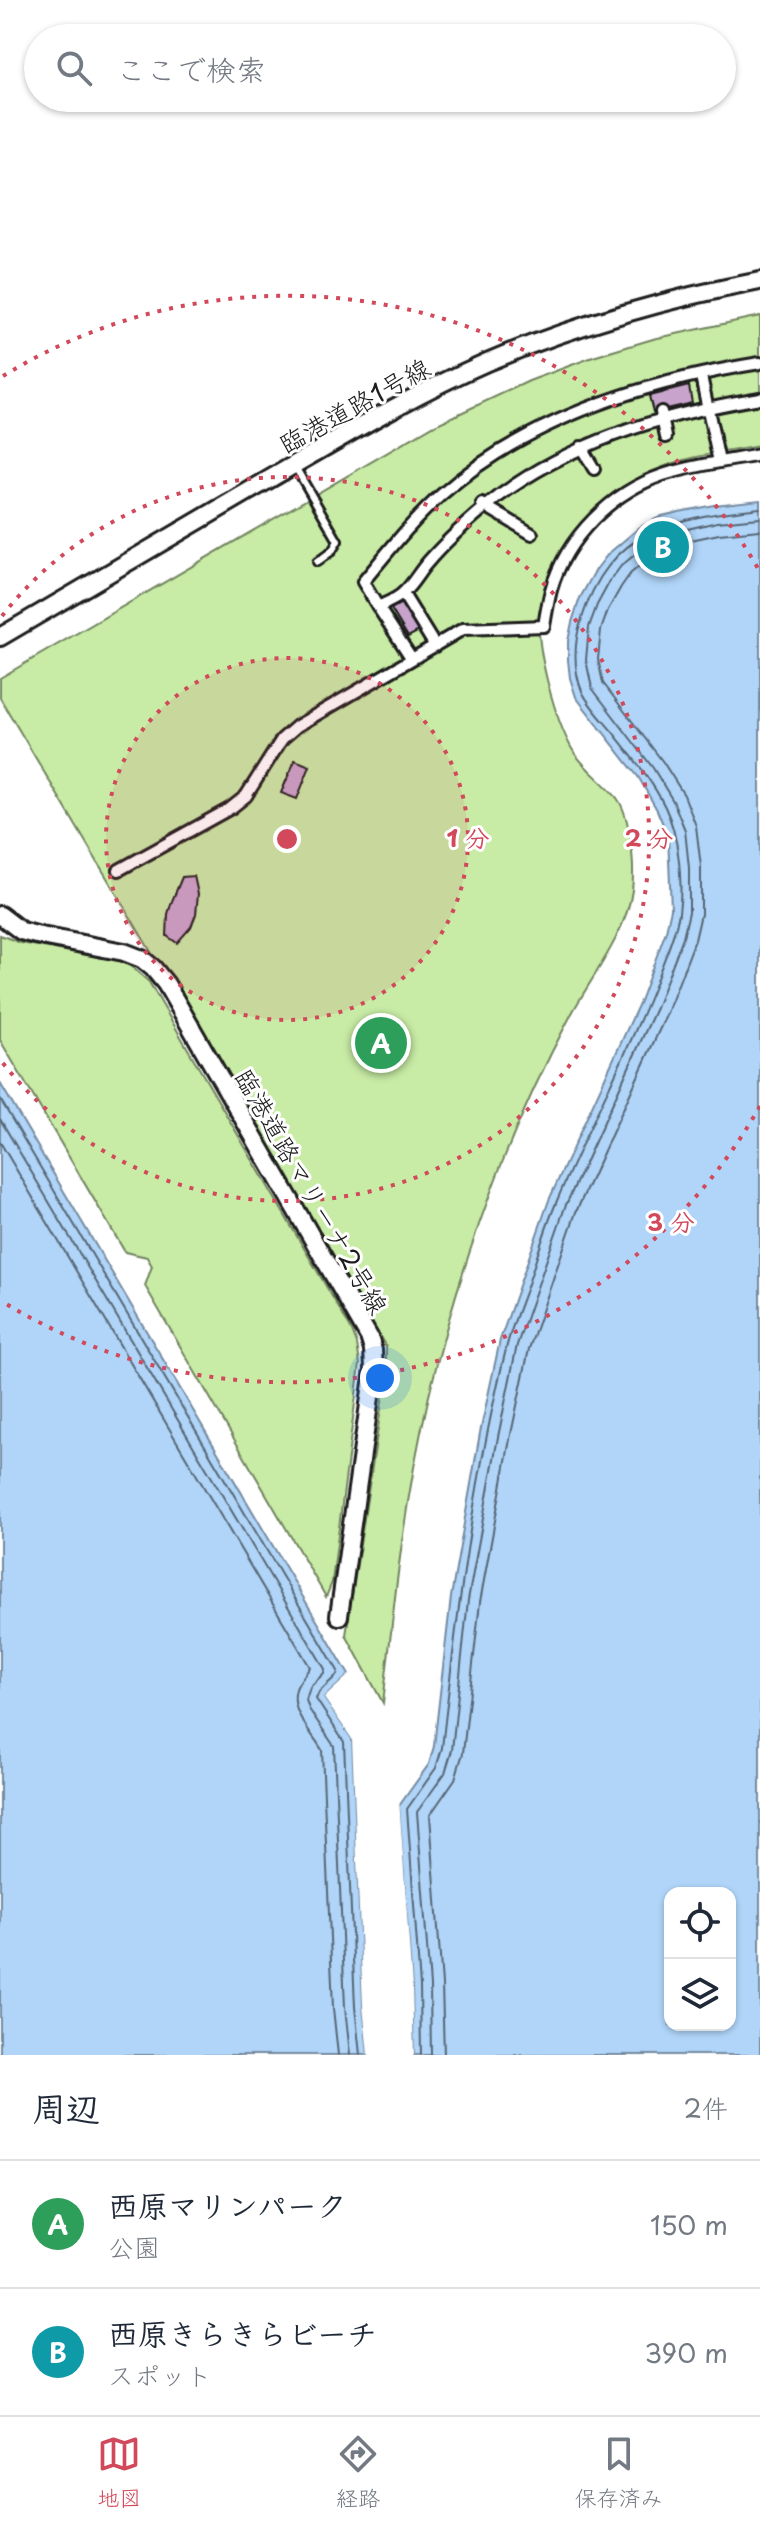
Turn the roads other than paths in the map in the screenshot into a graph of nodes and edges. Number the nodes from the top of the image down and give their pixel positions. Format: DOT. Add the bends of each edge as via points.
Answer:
graph roads {
  1 [pos="760,281"];
  2 [pos="760,363"];
  3 [pos="701,376"];
  4 [pos="756,396"];
  5 [pos="708,409"];
  6 [pos="662,416"];
  7 [pos="666,437"];
  8 [pos="581,447"];
  9 [pos="760,455"];
  10 [pos="719,462"];
  11 [pos="294,465"];
  12 [pos="594,469"];
  13 [pos="482,505"];
  14 [pos="532,534"];
  15 [pos="317,562"];
  16 [pos="403,594"];
  17 [pos="378,607"];
  18 [pos="0,637"];
  19 [pos="435,646"];
  20 [pos="412,659"];
  21 [pos="119,870"];
  22 [pos="0,915"];
  23 [pos="339,1616"];
  1 -- 11 [label="street, 臨港道路1号線" via="666,301 535,343 438,386"];
  2 -- 3 [label="street"];
  3 -- 5 [label="street"];
  3 -- 17 [label="street" via="567,415 486,459 440,496 363,582"];
  4 -- 5 [label="street"];
  5 -- 6 [label="street"];
  5 -- 10 [label="street"];
  6 -- 7 [label="street"];
  6 -- 8 [label="street"];
  8 -- 12 [label="street"];
  8 -- 13 [label="street" via="546,461"];
  9 -- 10 [label="street"];
  10 -- 19 [label="street" via="639,484 616,498 577,539 561,565 544,626 463,629"];
  11 -- 15 [label="lane" via="338,541"];
  11 -- 18 [label="street, 臨港道路1号線"];
  13 -- 14 [label="street"];
  13 -- 16 [label="street"];
  16 -- 17 [label="street"];
  16 -- 19 [label="street"];
  17 -- 20 [label="street"];
  19 -- 20 [label="street"];
  20 -- 21 [label="street" via="297,726 282,739 246,796 231,808"];
  22 -- 23 [label="street, 臨港道路マリーナ2号線" via="21,931 124,952 153,968 369,1337 374,1369"];
}
